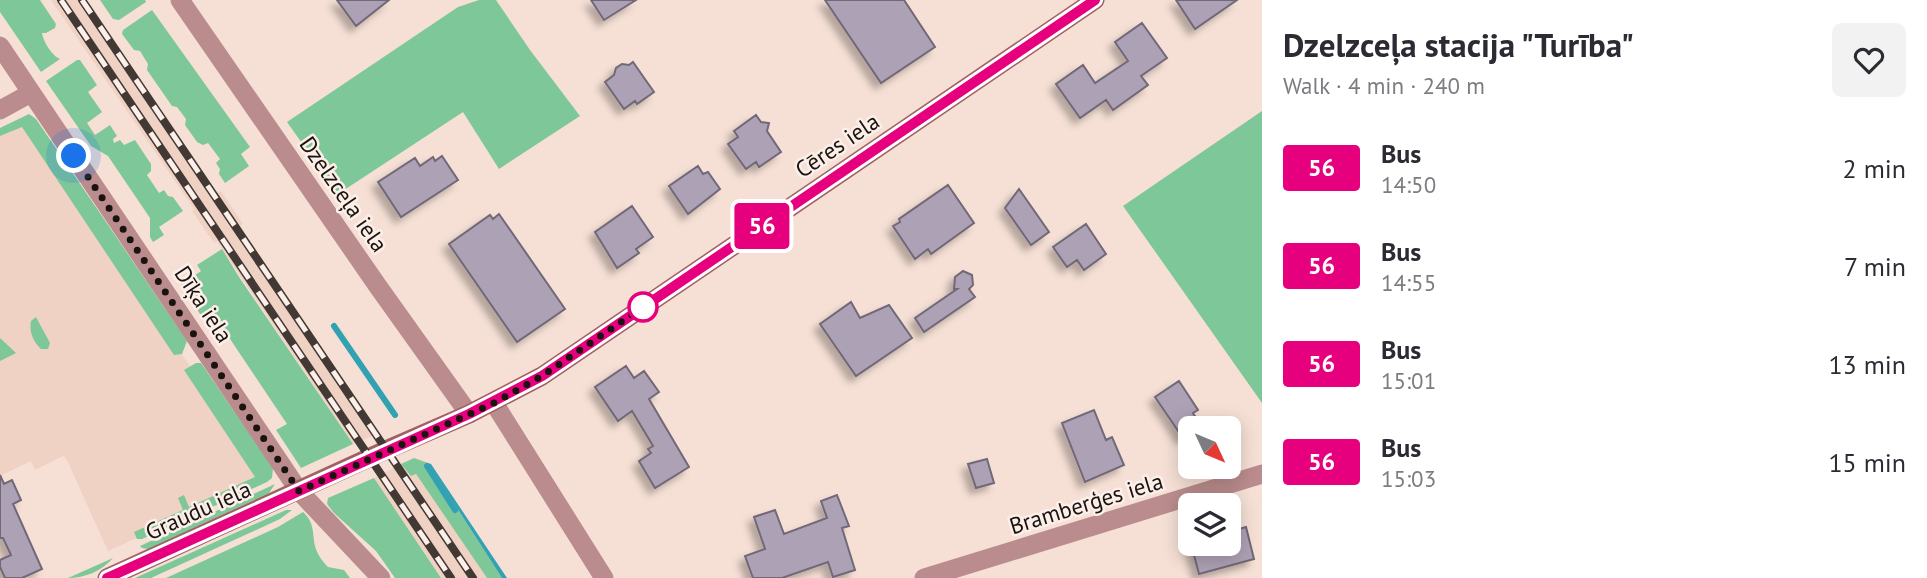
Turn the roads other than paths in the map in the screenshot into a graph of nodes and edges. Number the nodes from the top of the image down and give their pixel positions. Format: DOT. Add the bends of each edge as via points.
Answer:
graph roads {
  1 [pos="180,0"];
  2 [pos="1095,0"];
  3 [pos="0,46"];
  4 [pos="31,93"];
  5 [pos="0,110"];
  6 [pos="494,403"];
  7 [pos="469,414"];
  8 [pos="386,450"];
  9 [pos="1262,474"];
  10 [pos="299,491"];
  11 [pos="107,578"];
  12 [pos="381,578"];
  13 [pos="604,578"];
  14 [pos="925,578"];
  1 -- 7 [label="street, Dzelzceļa iela"];
  2 -- 6 [label="main road, Cēres iela" via="542,376"];
  3 -- 4 [label="street, Dīķa iela"];
  4 -- 5 [label="street"];
  4 -- 10 [label="street, Dīķa iela"];
  6 -- 7 [label="main road, Cēres iela"];
  6 -- 13 [label="street"];
  7 -- 8 [label="main road, Cēres iela"];
  8 -- 10 [label="main road, Graudu iela"];
  9 -- 14 [label="street, Bramberģes iela"];
  10 -- 11 [label="main road, Graudu iela"];
  10 -- 12 [label="street, Dīķa iela"];
}
